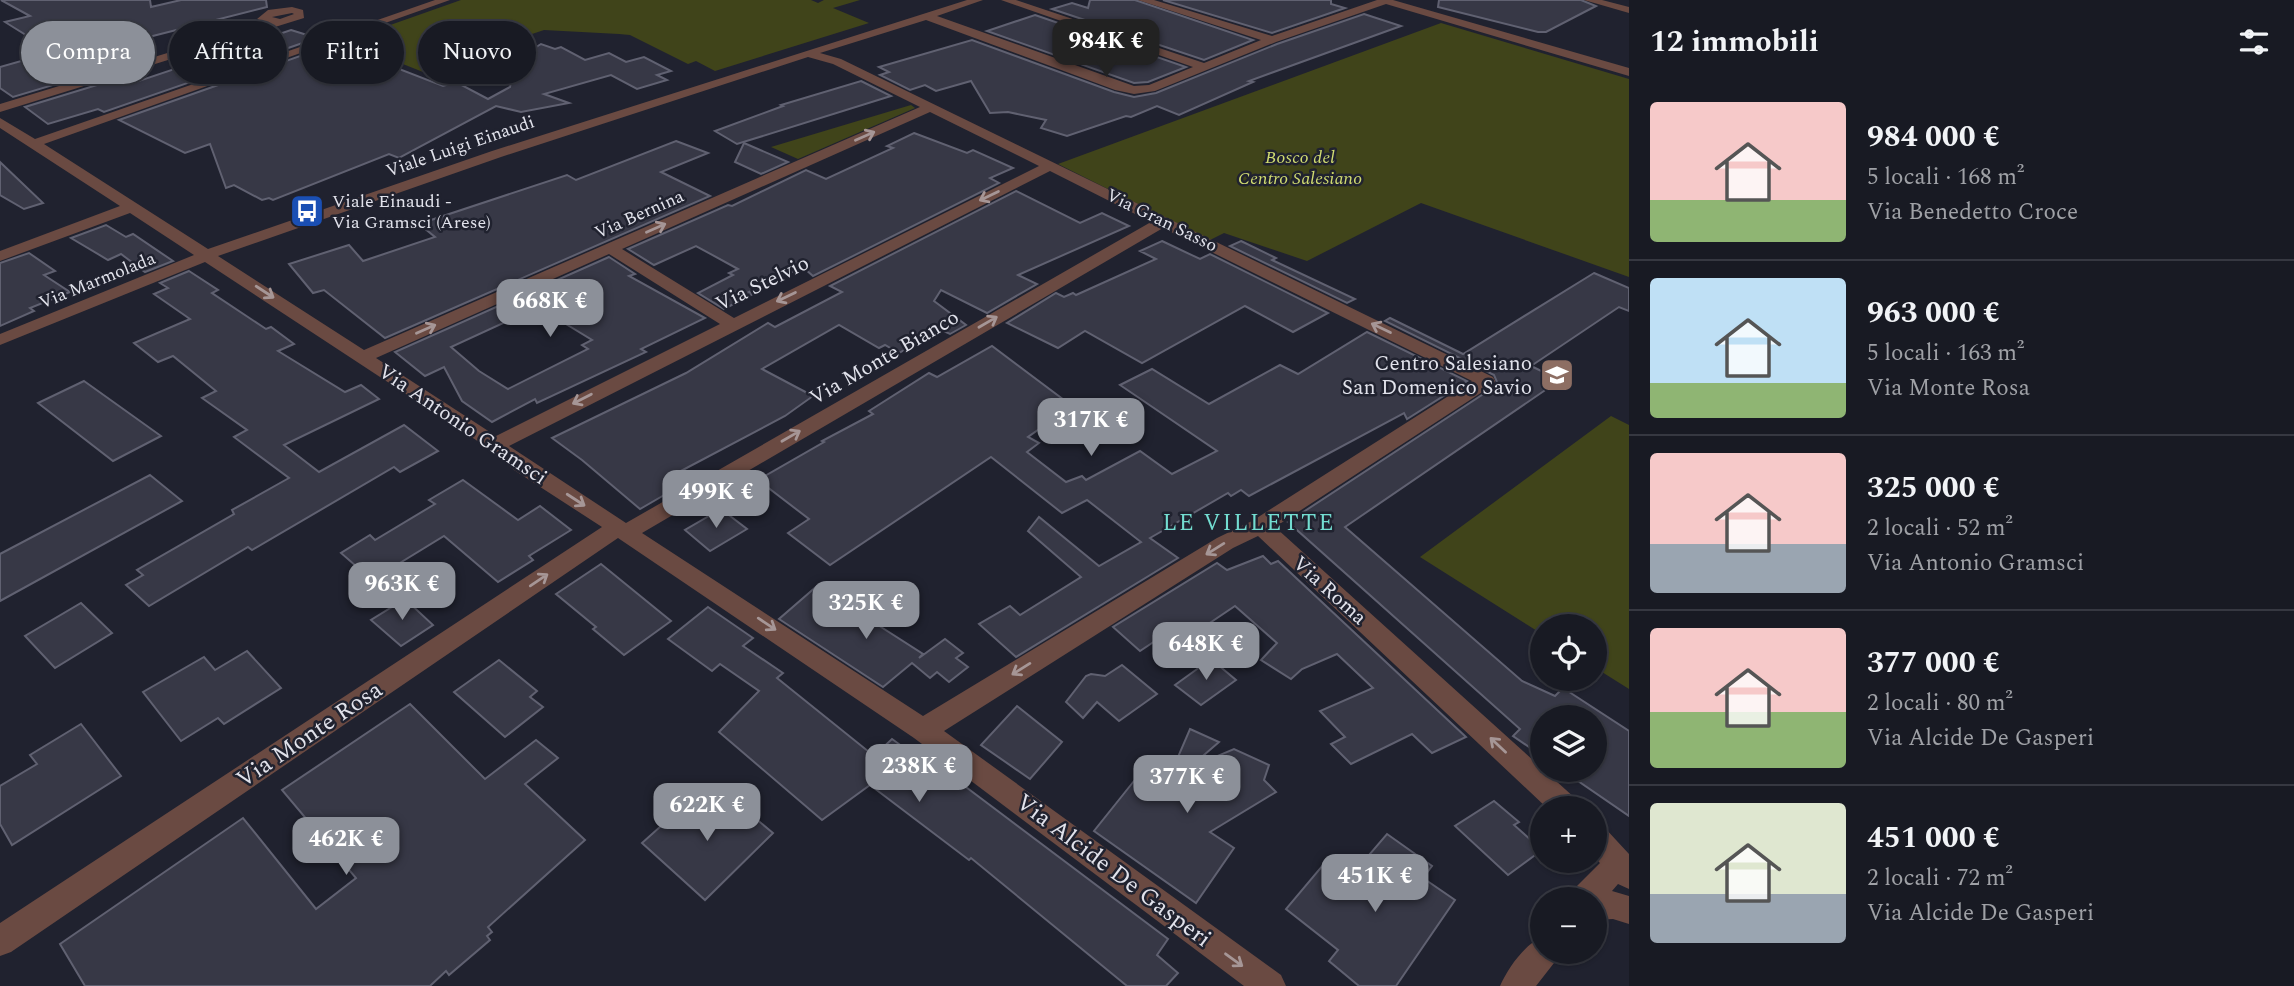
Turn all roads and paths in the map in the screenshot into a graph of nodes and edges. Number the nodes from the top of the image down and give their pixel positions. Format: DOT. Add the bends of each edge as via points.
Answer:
graph roads {
  1 [pos="445,0"];
  2 [pos="978,0"];
  3 [pos="1006,0"];
  4 [pos="1143,0"];
  5 [pos="1589,0"];
  6 [pos="1384,1"];
  7 [pos="1629,10"];
  8 [pos="926,16"];
  9 [pos="262,18"];
  10 [pos="292,20"];
  11 [pos="264,21"];
  12 [pos="287,21"];
  13 [pos="384,21"];
  14 [pos="301,24"];
  15 [pos="1272,40"];
  16 [pos="825,48"];
  17 [pos="155,49"];
  18 [pos="301,50"];
  19 [pos="806,54"];
  20 [pos="837,61"];
  21 [pos="1203,67"];
  22 [pos="1629,72"];
  23 [pos="77,84"];
  24 [pos="931,107"];
  25 [pos="0,108"];
  26 [pos="0,122"];
  27 [pos="32,144"];
  28 [pos="1051,165"];
  29 [pos="131,207"];
  30 [pos="1164,221"];
  31 [pos="610,248"];
  32 [pos="208,254"];
  33 [pos="0,256"];
  34 [pos="732,324"];
  35 [pos="0,340"];
  36 [pos="363,356"];
  37 [pos="496,444"];
  38 [pos="1260,526"];
  39 [pos="622,530"];
  40 [pos="923,730"];
  41 [pos="1553,796"];
  42 [pos="1607,850"];
  43 [pos="1624,869"];
  44 [pos="1601,887"];
  45 [pos="1607,905"];
  46 [pos="1629,910"];
  47 [pos="0,941"];
  48 [pos="1533,964"];
  49 [pos="1270,986"];
  50 [pos="1516,986"];
  1 -- 13 [label="street"];
  2 -- 8 [label="street, Viale Luigi Einaudi"];
  3 -- 21 [label="street"];
  4 -- 15 [label="street"];
  5 -- 7 [label="street"];
  6 -- 15 [label="street"];
  6 -- 22 [label="street"];
  8 -- 16 [label="street, Viale Luigi Einaudi"];
  8 -- 21 [label="street" via="1134,90"];
  9 -- 10 [label="street" via="278,11 299,12"];
  9 -- 11 [label="street"];
  9 -- 17 [label="street"];
  10 -- 12 [label="street"];
  10 -- 14 [label="street"];
  15 -- 21 [label="street"];
  16 -- 19 [label="street, Viale Luigi Einaudi"];
  16 -- 20 [label="street, Via Gran Sasso"];
  18 -- 27 [label="street"];
  19 -- 20 [label="street, Via Gran Sasso"];
  19 -- 32 [label="street, Viale Luigi Einaudi" via="566,130"];
  20 -- 24 [label="street, Via Gran Sasso"];
  23 -- 25 [label="street"];
  24 -- 28 [label="street, Via Gran Sasso"];
  31 -- 24 [label="street, Via Bernina, one-way"];
  26 -- 27 [label="street, Via Antonio Gramsci"];
  27 -- 29 [label="street, Via Antonio Gramsci"];
  28 -- 30 [label="street, Via Gran Sasso"];
  28 -- 34 [label="street, Via Stelvio, one-way"];
  29 -- 32 [label="street, Via Antonio Gramsci"];
  29 -- 33 [label="street"];
  38 -- 30 [label="street, Via Gran Sasso, one-way" via="1486,381"];
  39 -- 30 [label="street, Via Monte Bianco, one-way"];
  31 -- 34 [label="street"];
  36 -- 31 [label="street, Via Bernina, one-way"];
  32 -- 35 [label="street, Via Marmolada"];
  32 -- 36 [label="street, Via Antonio Gramsci, one-way"];
  34 -- 37 [label="street, Via Stelvio, one-way"];
  36 -- 37 [label="street, Via Antonio Gramsci"];
  37 -- 39 [label="street, Via Antonio Gramsci, one-way"];
  38 -- 40 [label="street, one-way" via="1225,543"];
  41 -- 38 [label="street, Via Roma, one-way"];
  39 -- 40 [label="street, Via Antonio Gramsci, one-way"];
  47 -- 39 [label="street, Via Monte Rosa, one-way" via="482,618"];
  40 -- 49 [label="street, Via Alcide De Gasperi, one-way"];
  42 -- 43 [label="street"];
  43 -- 44 [label="street"];
  45 -- 46 [label="street"];
  48 -- 50 [label="street"];
}
